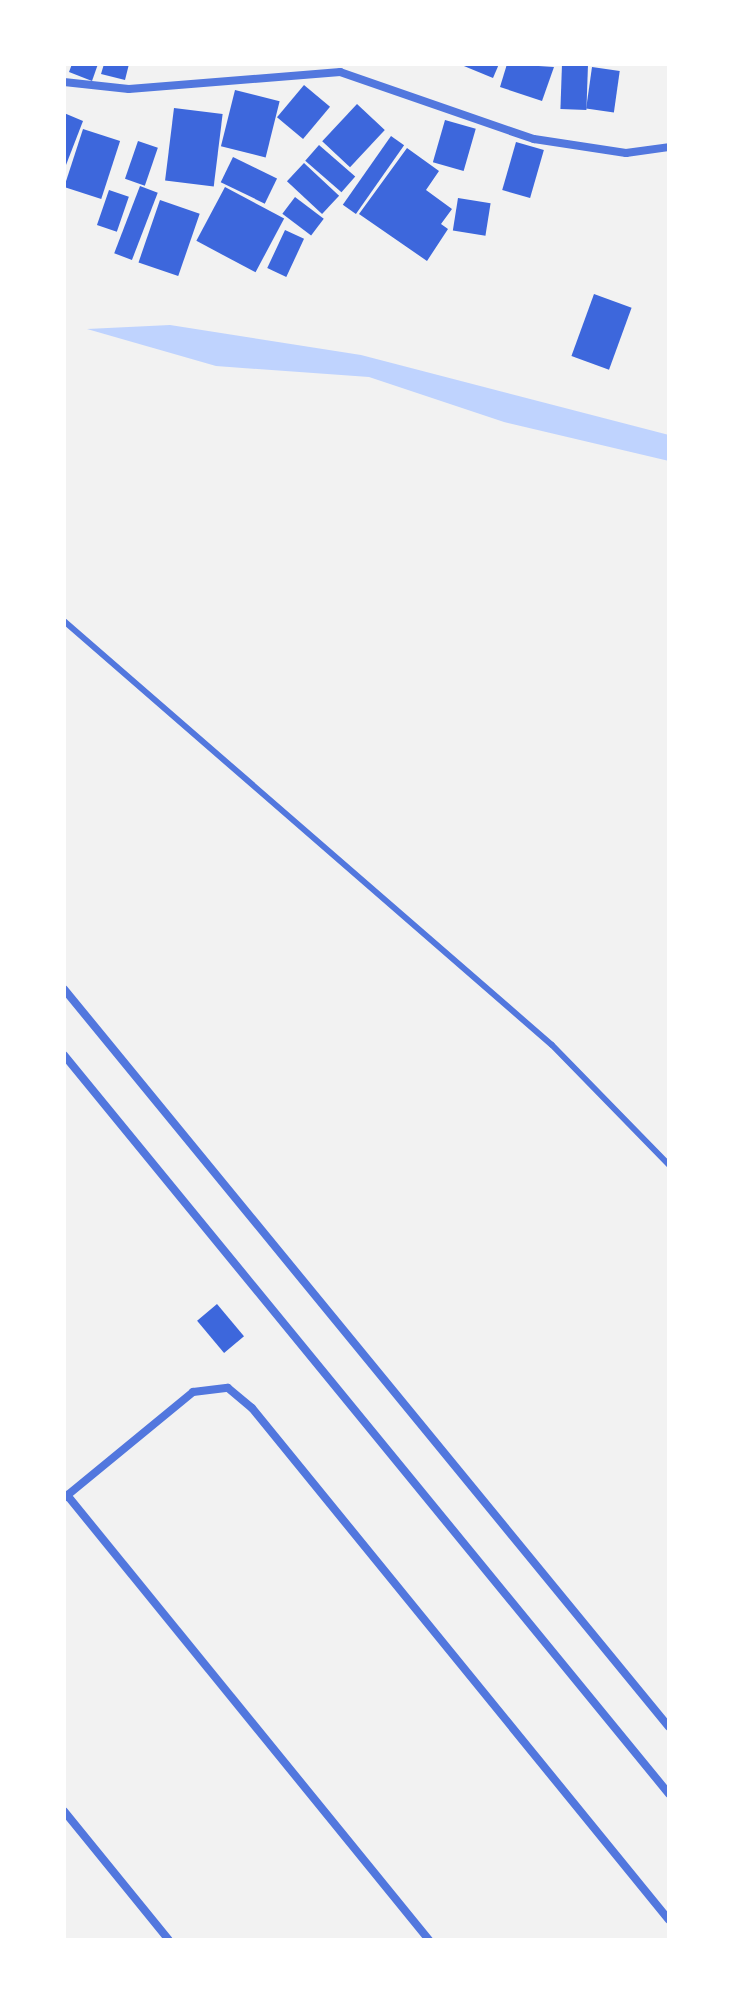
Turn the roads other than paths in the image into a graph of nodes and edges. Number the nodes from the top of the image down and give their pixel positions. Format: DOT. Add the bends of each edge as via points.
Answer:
graph roads {
  1 [pos="343,68"];
  2 [pos="64,82"];
  3 [pos="669,147"];
  4 [pos="64,621"];
  5 [pos="64,989"];
  6 [pos="64,1055"];
  7 [pos="669,1165"];
  8 [pos="66,1496"];
  9 [pos="669,1727"];
  10 [pos="669,1794"];
  11 [pos="64,1811"];
  12 [pos="669,1920"];
  13 [pos="169,1940"];
  14 [pos="429,1940"];
  1 -- 2 [label="street" via="129,89"];
  1 -- 3 [label="street" via="534,139 626,153"];
  4 -- 7 [label="lane" via="552,1045"];
  5 -- 9 [label="street"];
  6 -- 10 [label="street"];
  8 -- 12 [label="street" via="193,1392 228,1388 252,1408"];
  8 -- 14 [label="street"];
  11 -- 13 [label="street"];
}
